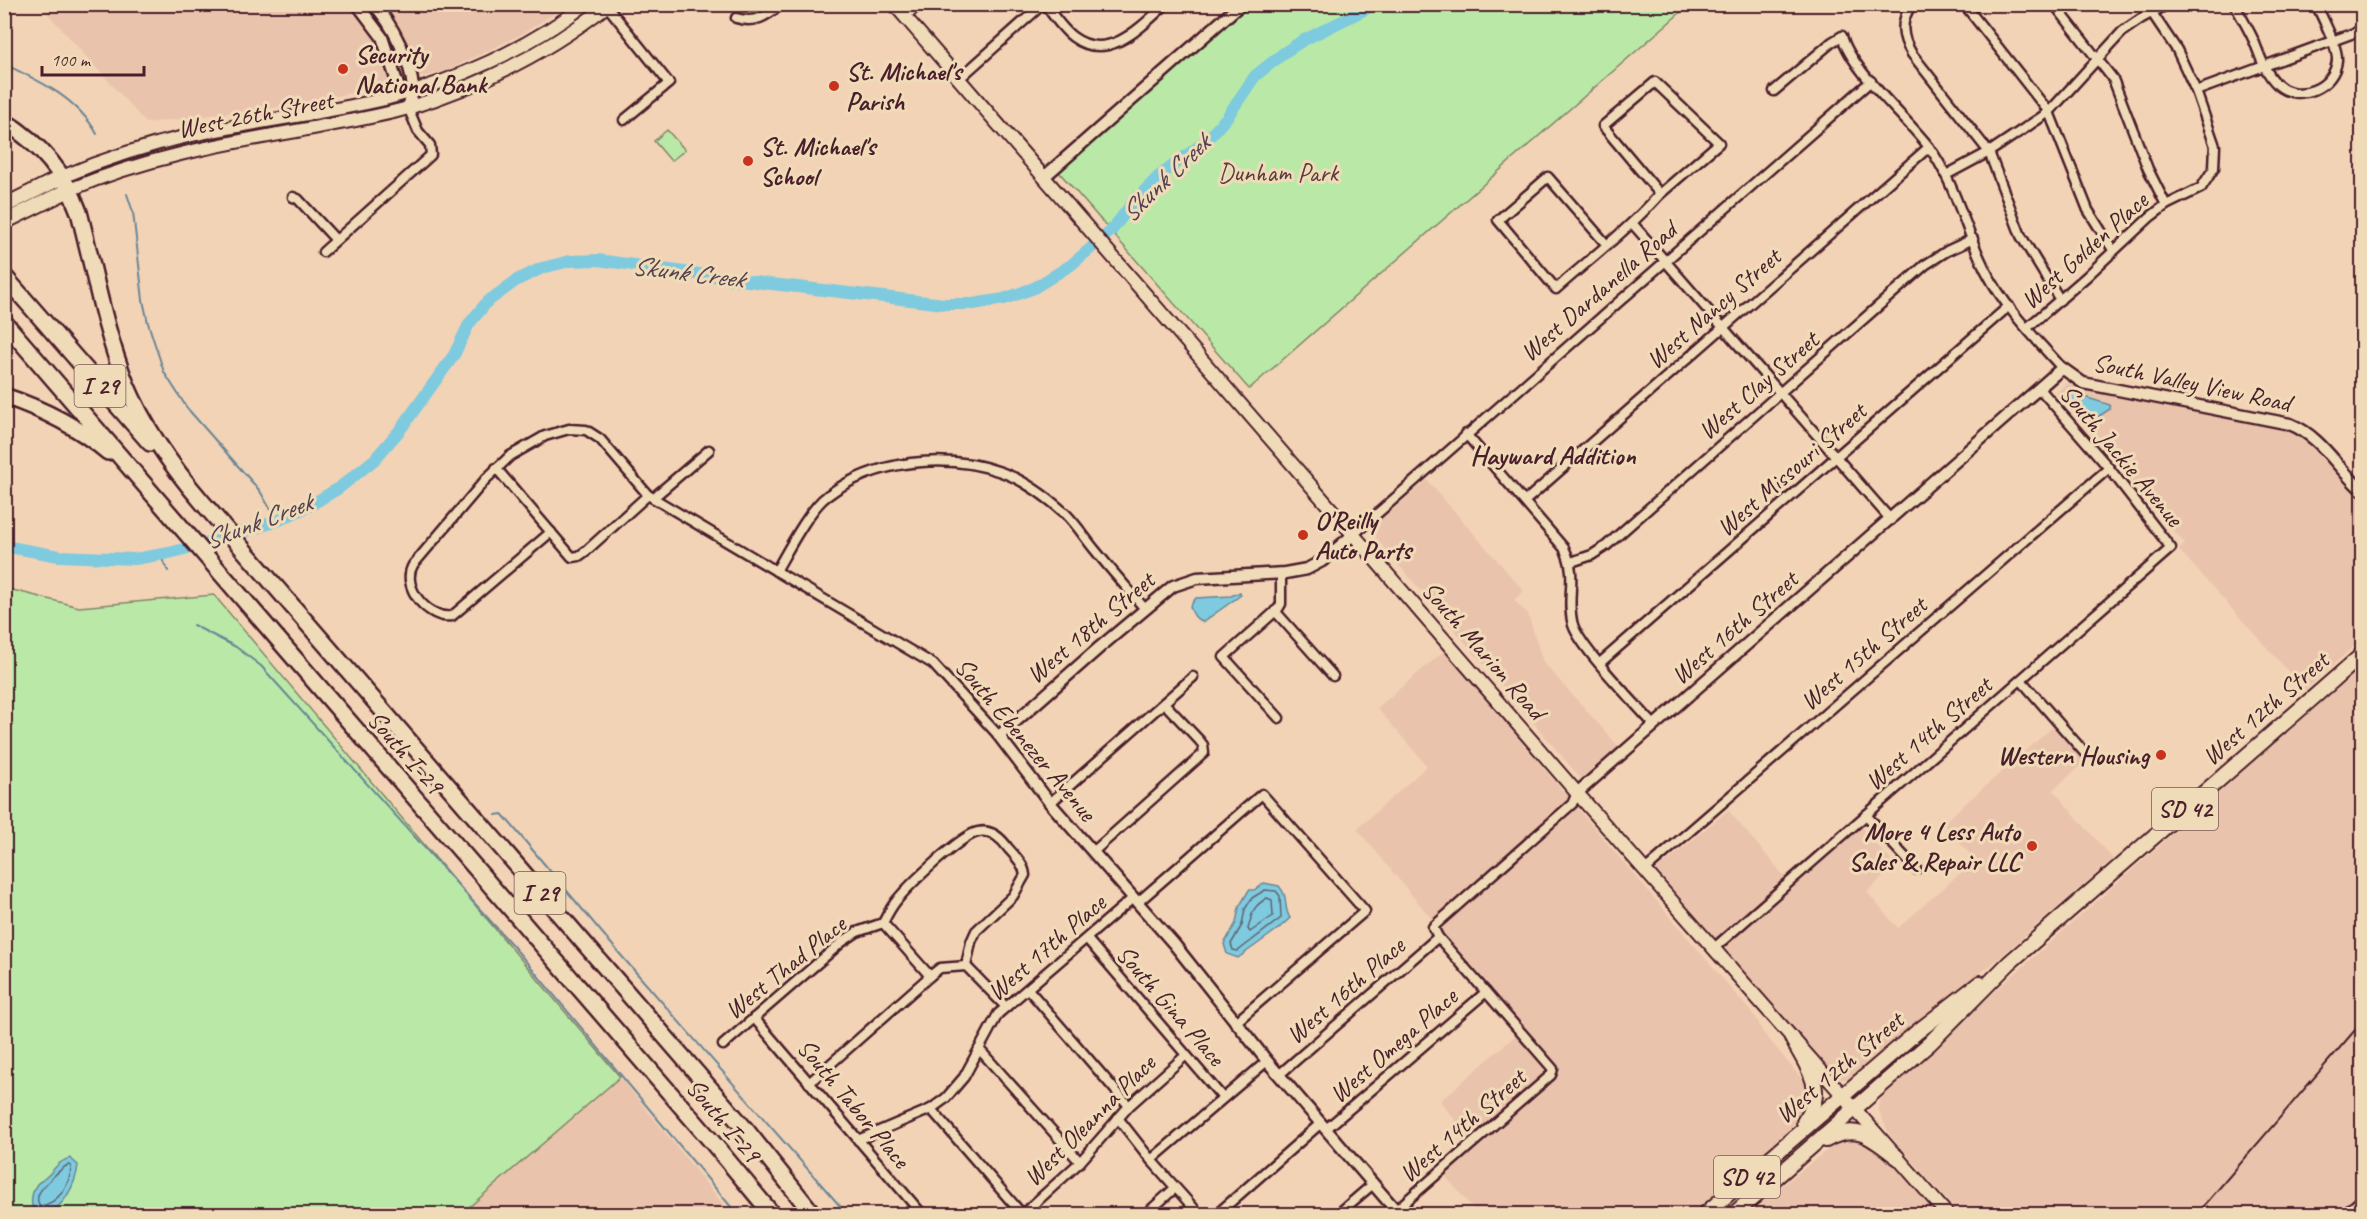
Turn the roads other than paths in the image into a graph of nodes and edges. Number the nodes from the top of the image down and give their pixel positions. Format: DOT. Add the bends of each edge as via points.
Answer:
graph roads {
  1 [pos="357,4"];
  2 [pos="374,4"];
  3 [pos="586,4"];
  4 [pos="782,4"];
  5 [pos="894,4"];
  6 [pos="919,4"];
  7 [pos="1044,4"];
  8 [pos="1166,4"];
  9 [pos="1241,4"];
  10 [pos="1912,4"];
  11 [pos="1964,4"];
  12 [pos="2054,4"];
  13 [pos="2146,4"];
  14 [pos="2168,4"];
  15 [pos="2234,4"];
  16 [pos="2316,4"];
  17 [pos="605,5"];
  18 [pos="2152,13"];
  19 [pos="905,17"];
  20 [pos="736,18"];
  21 [pos="2362,30"];
  22 [pos="2331,42"];
  23 [pos="2098,59"];
  24 [pos="2264,67"];
  25 [pos="959,79"];
  26 [pos="1871,81"];
  27 [pos="1774,91"];
  28 [pos="2196,91"];
  29 [pos="407,92"];
  30 [pos="408,108"];
  31 [pos="2049,112"];
  32 [pos="624,120"];
  33 [pos="4,121"];
  34 [pos="1929,147"];
  35 [pos="1989,152"];
  36 [pos="1946,175"];
  37 [pos="1044,177"];
  38 [pos="66,184"];
  39 [pos="1660,194"];
  40 [pos="293,197"];
  41 [pos="2166,205"];
  42 [pos="4,206"];
  43 [pos="4,222"];
  44 [pos="1632,223"];
  45 [pos="1972,239"];
  46 [pos="336,240"];
  47 [pos="1607,245"];
  48 [pos="2113,250"];
  49 [pos="323,252"];
  50 [pos="1665,260"];
  51 [pos="4,276"];
  52 [pos="2060,300"];
  53 [pos="2009,306"];
  54 [pos="4,322"];
  55 [pos="1723,327"];
  56 [pos="2027,328"];
  57 [pos="2062,369"];
  58 [pos="2040,389"];
  59 [pos="1780,393"];
  60 [pos="4,396"];
  61 [pos="1466,434"];
  62 [pos="709,450"];
  63 [pos="1836,457"];
  64 [pos="496,468"];
  65 [pos="2109,468"];
  66 [pos="2362,490"];
  67 [pos="651,497"];
  68 [pos="199,499"];
  69 [pos="1525,501"];
  70 [pos="165,509"];
  71 [pos="1891,520"];
  72 [pos="551,532"];
  73 [pos="1354,534"];
  74 [pos="2171,548"];
  75 [pos="1571,562"];
  76 [pos="776,571"];
  77 [pos="1281,574"];
  78 [pos="1145,609"];
  79 [pos="1275,611"];
  80 [pos="2362,655"];
  81 [pos="1600,663"];
  82 [pos="1333,676"];
  83 [pos="1193,677"];
  84 [pos="2021,680"];
  85 [pos="1164,703"];
  86 [pos="1279,718"];
  87 [pos="1654,725"];
  88 [pos="999,736"];
  89 [pos="2084,752"];
  90 [pos="1577,794"];
  91 [pos="1050,803"];
  92 [pos="1866,815"];
  93 [pos="1093,852"];
  94 [pos="1916,869"];
  95 [pos="1645,870"];
  96 [pos="1135,901"];
  97 [pos="883,923"];
  98 [pos="1438,937"];
  99 [pos="1087,939"];
  100 [pos="1713,949"];
  101 [pos="2008,963"];
  102 [pos="966,966"];
  103 [pos="930,976"];
  104 [pos="1028,989"];
  105 [pos="1486,992"];
  106 [pos="1006,1007"];
  107 [pos="754,1018"];
  108 [pos="1235,1023"];
  109 [pos="1792,1038"];
  110 [pos="723,1045"];
  111 [pos="979,1049"];
  112 [pos="1185,1056"];
  113 [pos="1267,1061"];
  114 [pos="1280,1074"];
  115 [pos="809,1083"];
  116 [pos="1843,1095"];
  117 [pos="1223,1098"];
  118 [pos="1130,1106"];
  119 [pos="931,1109"];
  120 [pos="1854,1109"];
  121 [pos="1118,1118"];
  122 [pos="1324,1126"];
  123 [pos="746,1130"];
  124 [pos="858,1140"];
  125 [pos="1789,1140"];
  126 [pos="712,1143"];
  127 [pos="1897,1157"];
  128 [pos="1151,1160"];
  129 [pos="1080,1162"];
  130 [pos="1781,1174"];
  131 [pos="1373,1184"];
  132 [pos="1175,1188"];
  133 [pos="2362,1199"];
  134 [pos="1397,1212"];
  135 [pos="765,1215"];
  136 [pos="772,1215"];
  137 [pos="813,1215"];
  138 [pos="825,1215"];
  139 [pos="922,1215"];
  140 [pos="1022,1215"];
  141 [pos="1146,1215"];
  142 [pos="1199,1215"];
  143 [pos="1217,1215"];
  144 [pos="1338,1215"];
  145 [pos="1705,1215"];
  146 [pos="1734,1215"];
  147 [pos="1947,1215"];
  148 [pos="2345,1215"];
  1 -- 29 [label="street" via="382,37"];
  2 -- 29 [label="street" via="398,39"];
  3 -- 29 [label="main road, West 26th Street" via="502,56"];
  4 -- 20 [label="street" via="754,21"];
  5 -- 19 [label="main road, South Marion Road"];
  6 -- 19 [label="street"];
  7 -- 8 [label="street" via="1072,36 1097,46 1125,39"];
  7 -- 25 [label="street"];
  9 -- 37 [label="street"];
  10 -- 35 [label="street" via="1902,29 1909,50"];
  11 -- 31 [label="street"];
  12 -- 23 [label="street"];
  13 -- 18 [label="street"];
  14 -- 18 [label="street"];
  15 -- 24 [label="street"];
  16 -- 22 [label="street"];
  17 -- 30 [label="main road, West 26th Street" via="568,34 514,65"];
  17 -- 32 [label="street" via="669,83"];
  18 -- 23 [label="street" via="2123,31"];
  18 -- 28 [label="street" via="2178,50"];
  19 -- 25 [label="main road, South Marion Road"];
  21 -- 22 [label="street"];
  22 -- 24 [label="street"];
  22 -- 24 [label="street" via="2335,67 2327,81 2312,91 2287,91 2278,86"];
  23 -- 31 [label="street"];
  23 -- 41 [label="street" via="2119,91"];
  24 -- 28 [label="street"];
  25 -- 37 [label="main road, South Marion Road"];
  26 -- 27 [label="street" via="1848,52 1842,36"];
  26 -- 34 [label="street"];
  26 -- 50 [label="street, West Dardanella Road"];
  28 -- 41 [label="street, West Golden Place" via="2212,138 2214,168 2195,192"];
  29 -- 30 [label="street"];
  29 -- 38 [label="main road, West 26th Street" via="359,105 171,140 108,159"];
  30 -- 38 [label="main road, West 26th Street" via="172,154"];
  30 -- 46 [label="street" via="432,155"];
  31 -- 35 [label="street"];
  31 -- 48 [label="street" via="2088,210"];
  33 -- 38 [label="highway" via="40,148"];
  34 -- 36 [label="street"];
  34 -- 55 [label="street, West Nancy Street"];
  35 -- 36 [label="street"];
  35 -- 52 [label="street" via="2021,236"];
  36 -- 45 [label="street"];
  37 -- 73 [label="main road, South Marion Road"];
  38 -- 42 [label="main road, West 26th Street"];
  38 -- 43 [label="main road, West 26th Street"];
  38 -- 68 [label="highway" via="78,212 126,384 158,443"];
  39 -- 39 [label="street" via="1719,143 1655,82 1603,126"];
  39 -- 44 [label="street"];
  40 -- 46 [label="street"];
  41 -- 48 [label="street, West Golden Place"];
  44 -- 47 [label="street"];
  44 -- 50 [label="street"];
  45 -- 53 [label="street" via="1986,271"];
  45 -- 59 [label="street, West Clay Street" via="1925,266"];
  46 -- 49 [label="street"];
  47 -- 47 [label="street" via="1556,289 1498,220 1548,177"];
  48 -- 52 [label="street, West Golden Place"];
  50 -- 55 [label="street"];
  50 -- 61 [label="street, West Dardanella Road"];
  51 -- 68 [label="highway, South I-29 / I 29"];
  52 -- 56 [label="street, West Golden Place"];
  53 -- 56 [label="street"];
  53 -- 63 [label="street, West Missouri Street"];
  54 -- 70 [label="highway, South I-29 / I 29"];
  55 -- 59 [label="street"];
  55 -- 69 [label="street, West Nancy Street"];
  56 -- 57 [label="street"];
  57 -- 58 [label="street, West 16th Street"];
  57 -- 66 [label="street, South Valley View Road" via="2084,382 2290,424 2313,436"];
  58 -- 65 [label="street, South Jackie Avenue"];
  58 -- 71 [label="street, West 16th Street"];
  59 -- 63 [label="street"];
  59 -- 75 [label="street, West Clay Street" via="1606,546"];
  60 -- 70 [label="highway" via="39,409 86,435"];
  61 -- 69 [label="street"];
  61 -- 73 [label="street, West Dardanella Road"];
  62 -- 67 [label="street"];
  63 -- 71 [label="street"];
  63 -- 81 [label="street, West Missouri Street"];
  64 -- 67 [label="street, South Ebenezer Avenue" via="535,440 576,428 600,439"];
  64 -- 72 [label="street"];
  64 -- 72 [label="street, South Ebenezer Avenue" via="413,565 408,580 415,595 431,612 452,616"];
  65 -- 74 [label="street, South Jackie Avenue"];
  65 -- 95 [label="street, West 15th Street"];
  67 -- 72 [label="street" via="575,558"];
  67 -- 76 [label="street, South Ebenezer Avenue"];
  68 -- 123 [label="highway, South I-29 / I 29"];
  69 -- 75 [label="street" via="1557,538"];
  70 -- 126 [label="highway, South I-29 / I 29"];
  71 -- 87 [label="street, West 16th Street"];
  73 -- 77 [label="street, West 18th Street" via="1314,566"];
  73 -- 90 [label="main road, South Marion Road"];
  74 -- 84 [label="street, West 14th Street"];
  75 -- 81 [label="street" via="1574,626"];
  76 -- 78 [label="street" via="824,497 847,482 907,463 972,464 1002,472 1025,484 1067,515"];
  76 -- 88 [label="street, South Ebenezer Avenue" via="933,664"];
  77 -- 78 [label="street, West 18th Street" via="1180,582"];
  77 -- 79 [label="street" via="1281,604"];
  78 -- 88 [label="street, West 18th Street"];
  79 -- 82 [label="street"];
  79 -- 86 [label="street" via="1224,657"];
  80 -- 101 [label="main road, West 12th Street / SD 42"];
  81 -- 87 [label="street"];
  83 -- 85 [label="street"];
  84 -- 89 [label="street"];
  84 -- 92 [label="street, West 14th Street"];
  85 -- 91 [label="street"];
  85 -- 93 [label="street" via="1199,740 1204,753"];
  87 -- 90 [label="street, West 16th Street"];
  88 -- 91 [label="street, South Ebenezer Avenue"];
  90 -- 95 [label="main road, South Marion Road"];
  90 -- 98 [label="street, West 16th Street" via="1572,804 1432,927"];
  91 -- 93 [label="street, South Ebenezer Avenue"];
  92 -- 94 [label="street"];
  92 -- 100 [label="street, West 14th Street"];
  93 -- 96 [label="street, South Ebenezer Avenue"];
  95 -- 100 [label="main road, South Marion Road"];
  96 -- 99 [label="street, West 17th Place"];
  96 -- 108 [label="street, South Ebenezer Avenue"];
  96 -- 108 [label="street, West 17th Place" via="1262,794 1365,911"];
  97 -- 102 [label="street, West Thad Place" via="896,901 917,879 966,838 981,831 991,832 1023,866 1025,875 1013,896 976,931"];
  97 -- 103 [label="street"];
  97 -- 107 [label="street, West Thad Place" via="842,942"];
  98 -- 105 [label="street"];
  98 -- 114 [label="street, West 16th Place"];
  99 -- 104 [label="street, West 17th Place"];
  99 -- 112 [label="street, South Gina Place"];
  100 -- 109 [label="main road, South Marion Road"];
  101 -- 116 [label="main road, West 12th Street / SD 42" via="1953,1002"];
  101 -- 120 [label="main road, West 12th Street / SD 42" via="1930,1043"];
  102 -- 103 [label="street" via="946,967"];
  102 -- 106 [label="street"];
  103 -- 115 [label="street"];
  104 -- 106 [label="street, West 17th Place"];
  104 -- 118 [label="street"];
  105 -- 122 [label="street, West Omega Place"];
  105 -- 134 [label="street, West 14th Street" via="1553,1069 1551,1075"];
  106 -- 111 [label="street, West 17th Place"];
  107 -- 110 [label="street, West Thad Place"];
  107 -- 115 [label="street, South Tabor Place"];
  108 -- 113 [label="street, South Ebenezer Avenue"];
  109 -- 116 [label="main road, South Marion Road"];
  109 -- 125 [label="main road" via="1815,1084 1816,1096 1809,1115"];
  111 -- 119 [label="street, West 17th Place" via="954,1090"];
  111 -- 129 [label="street"];
  112 -- 117 [label="street, South Gina Place"];
  112 -- 118 [label="street, West Oleanna Place"];
  113 -- 114 [label="street, South Ebenezer Avenue"];
  113 -- 117 [label="street"];
  114 -- 122 [label="street, South Ebenezer Avenue"];
  115 -- 124 [label="street, South Tabor Place"];
  116 -- 120 [label="main road, South Marion Road"];
  116 -- 125 [label="main road, West 12th Street / SD 42"];
  117 -- 128 [label="street"];
  118 -- 121 [label="street, West Oleanna Place"];
  119 -- 124 [label="street, West 17th Place"];
  119 -- 140 [label="street"];
  120 -- 127 [label="main road, South Marion Road"];
  120 -- 130 [label="main road, West 12th Street / SD 42"];
  121 -- 128 [label="street"];
  121 -- 129 [label="street, West Oleanna Place"];
  122 -- 131 [label="street, South Ebenezer Avenue"];
  122 -- 143 [label="street, West Omega Place"];
  123 -- 137 [label="highway, South I-29 / I 29"];
  123 -- 138 [label="highway"];
  124 -- 139 [label="street, South Tabor Place"];
  125 -- 145 [label="main road, West 12th Street / SD 42"];
  126 -- 135 [label="highway"];
  126 -- 136 [label="highway, South I-29 / I 29"];
  127 -- 130 [label="main road" via="1868,1136 1848,1131 1823,1142"];
  127 -- 147 [label="main road, South Marion Road"];
  128 -- 132 [label="street"];
  129 -- 140 [label="street, West Oleanna Place"];
  130 -- 146 [label="main road, West 12th Street / SD 42"];
  131 -- 134 [label="street, South Ebenezer Avenue"];
  131 -- 144 [label="street"];
  132 -- 141 [label="street"];
  132 -- 142 [label="street"];
  133 -- 148 [label="street"];
}
